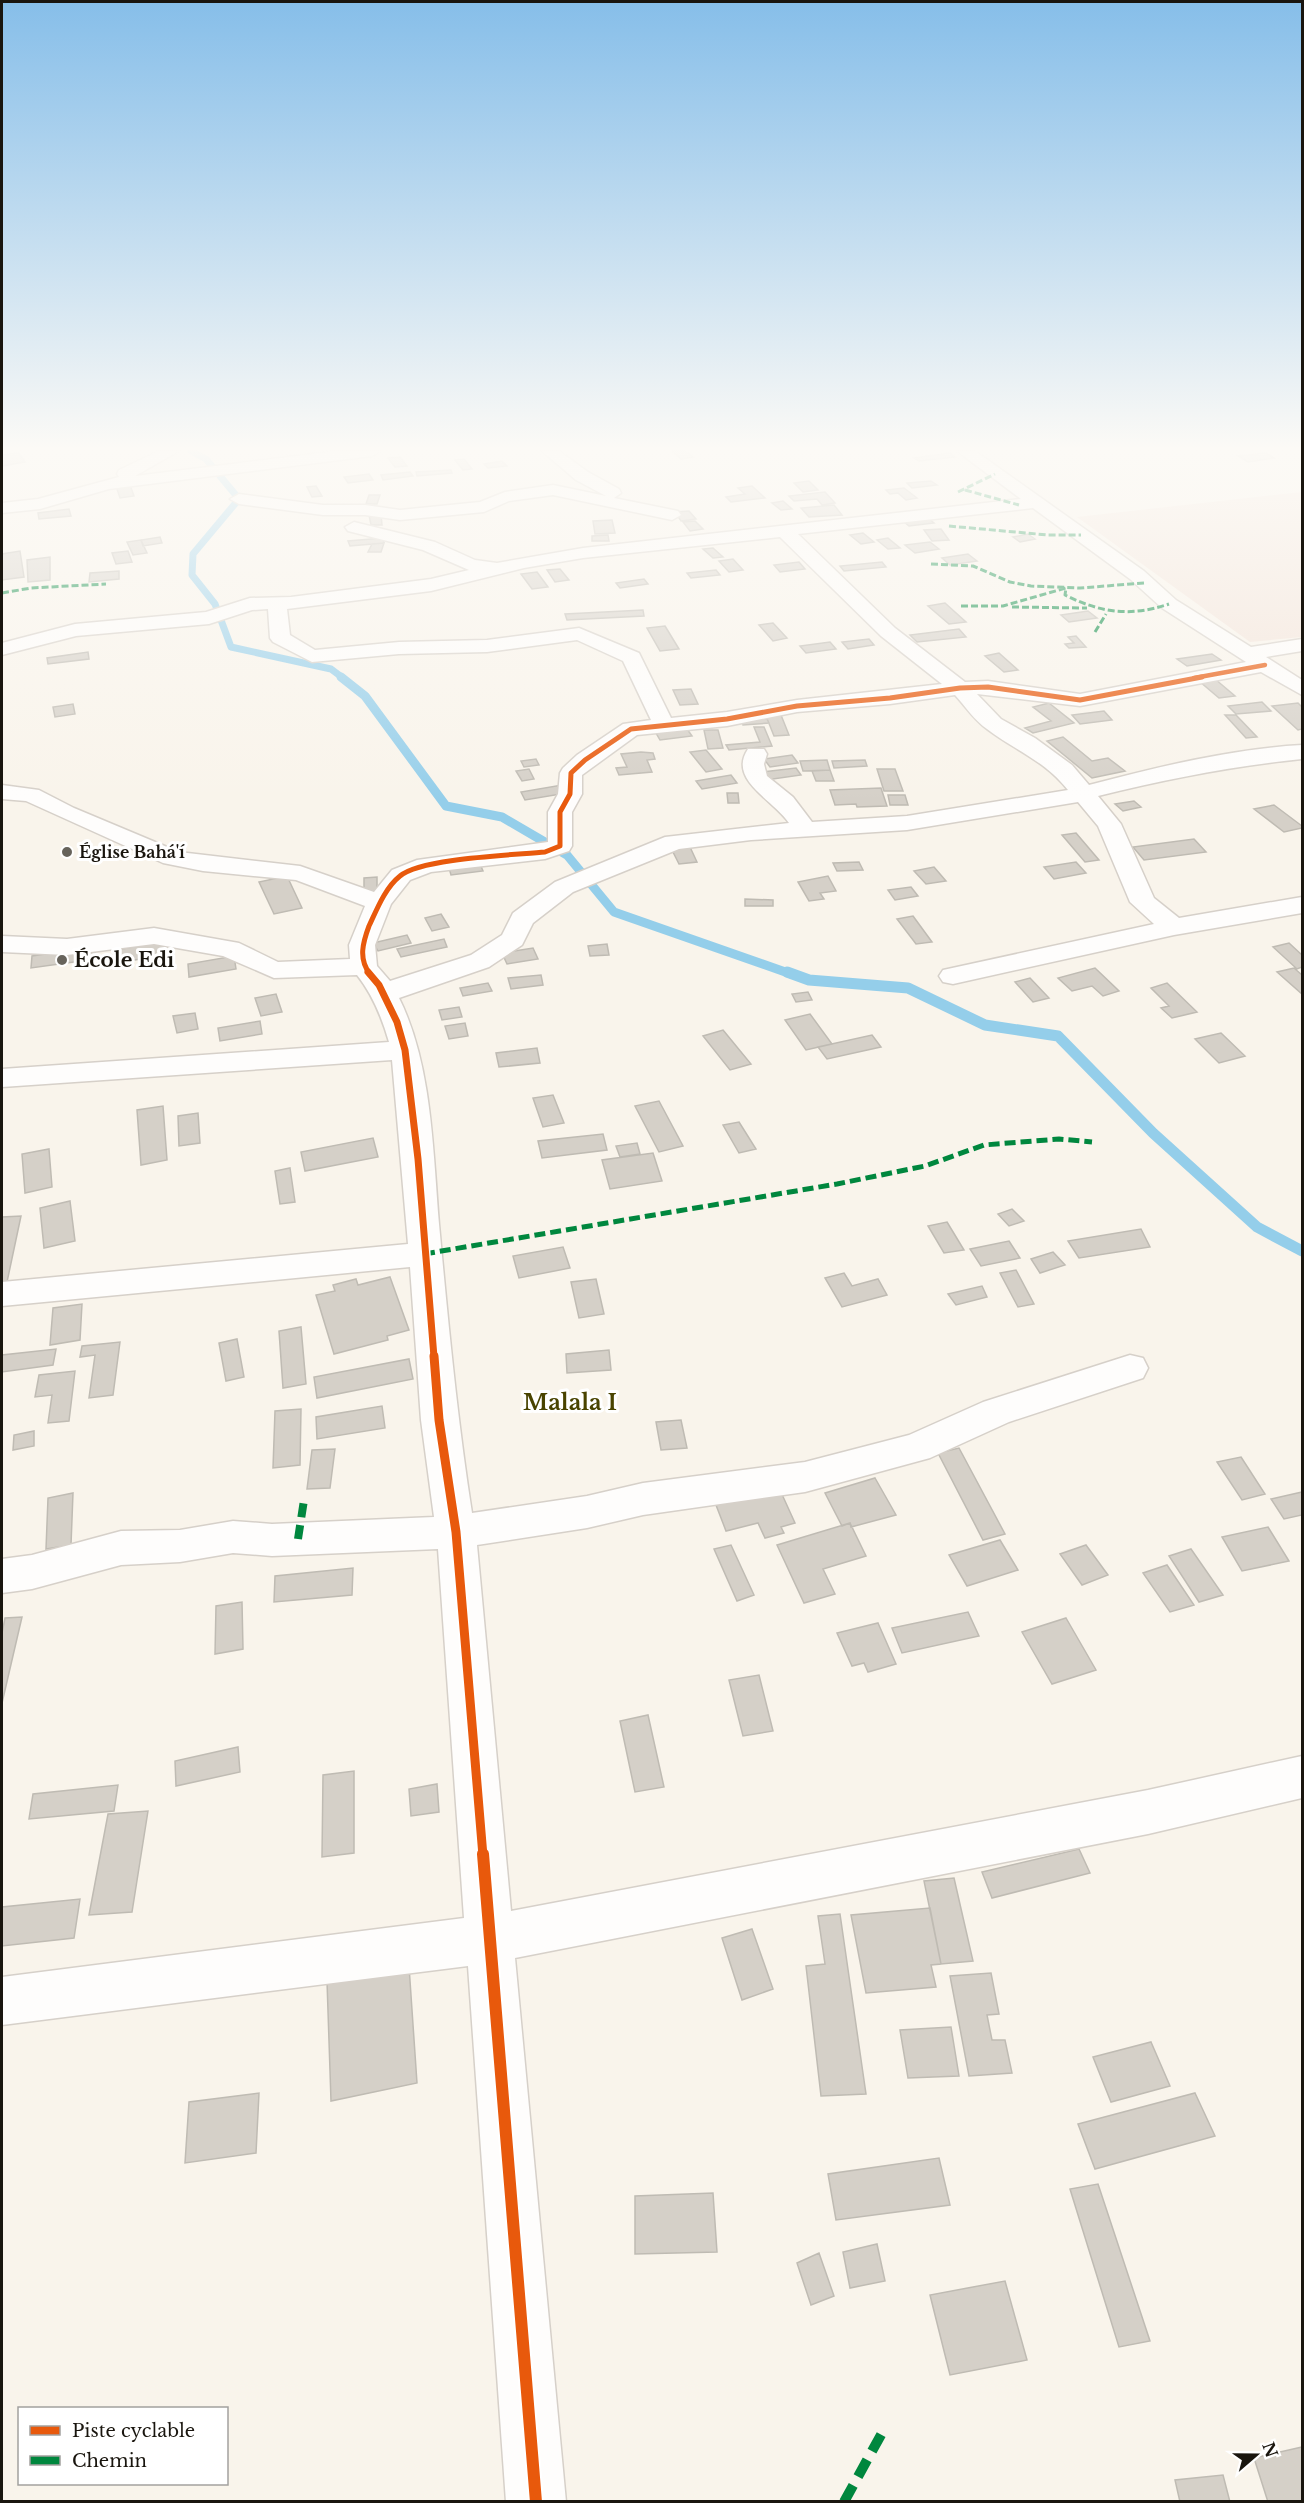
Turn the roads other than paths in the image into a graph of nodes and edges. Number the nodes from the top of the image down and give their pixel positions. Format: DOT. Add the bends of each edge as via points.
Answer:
graph roads {
  1 [pos="495,568"];
  2 [pos="822,568"];
  3 [pos="1127,568"];
  4 [pos="277,605"];
  5 [pos="1302,645"];
  6 [pos="2,649"];
  7 [pos="1247,654"];
  8 [pos="1265,665"];
  9 [pos="960,688"];
  10 [pos="1302,689"];
  11 [pos="664,726"];
  12 [pos="1302,752"];
  13 [pos="756,754"];
  14 [pos="2,792"];
  15 [pos="1085,793"];
  16 [pos="806,831"];
  17 [pos="379,903"];
  18 [pos="1302,905"];
  19 [pos="1174,927"];
  20 [pos="2,944"];
  21 [pos="952,976"];
  22 [pos="374,981"];
  23 [pos="405,1050"];
  24 [pos="2,1078"];
  25 [pos="424,1254"];
  26 [pos="2,1294"];
  27 [pos="1130,1368"];
  28 [pos="456,1532"];
  29 [pos="2,1576"];
  30 [pos="1302,1777"];
  31 [pos="490,1939"];
  32 [pos="2,2001"];
  33 [pos="536,2502"];
  1 -- 4 [label="street" via="431,585"];
  2 -- 9 [label="street" via="888,632"];
  3 -- 7 [label="street" via="1169,604"];
  4 -- 6 [label="street" via="250,604 199,620 75,630"];
  4 -- 11 [label="street" via="280,638 312,656 399,648 487,646 579,634 632,657"];
  5 -- 7 [label="street"];
  7 -- 8 [label="street"];
  8 -- 9 [label="street" via="1080,700 988,687"];
  8 -- 10 [label="street"];
  9 -- 11 [label="street" via="796,706"];
  9 -- 15 [label="street" via="993,724 1027,742"];
  11 -- 17 [label="street" via="631,729 570,773 570,794 560,812 560,846 545,852 426,865 400,875"];
  12 -- 15 [label="street" via="1165,773"];
  13 -- 16 [label="street" via="756,779 793,808"];
  14 -- 17 [label="street" via="31,795 172,858 300,873"];
  15 -- 16 [label="street" via="907,823"];
  15 -- 19 [label="street" via="1109,824 1143,902"];
  16 -- 22 [label="street" via="674,842 564,887 522,919 513,939 480,961 415,981"];
  17 -- 22 [label="street" via="362,945"];
  18 -- 19 [label="street"];
  19 -- 21 [label="street"];
  20 -- 22 [label="street" via="67,947 154,936 230,949 274,970"];
  22 -- 23 [label="street" via="397,1022"];
  23 -- 24 [label="street"];
  23 -- 25 [label="street"];
  25 -- 26 [label="street"];
  25 -- 28 [label="street" via="439,1420"];
  27 -- 28 [label="street" via="996,1412 917,1448 805,1477 643,1498 587,1512"];
  28 -- 29 [label="street" via="272,1540 232,1537 180,1546 121,1548"];
  28 -- 31 [label="street"];
  30 -- 31 [label="street" via="1148,1812"];
  31 -- 32 [label="street"];
  31 -- 33 [label="street"];
}
